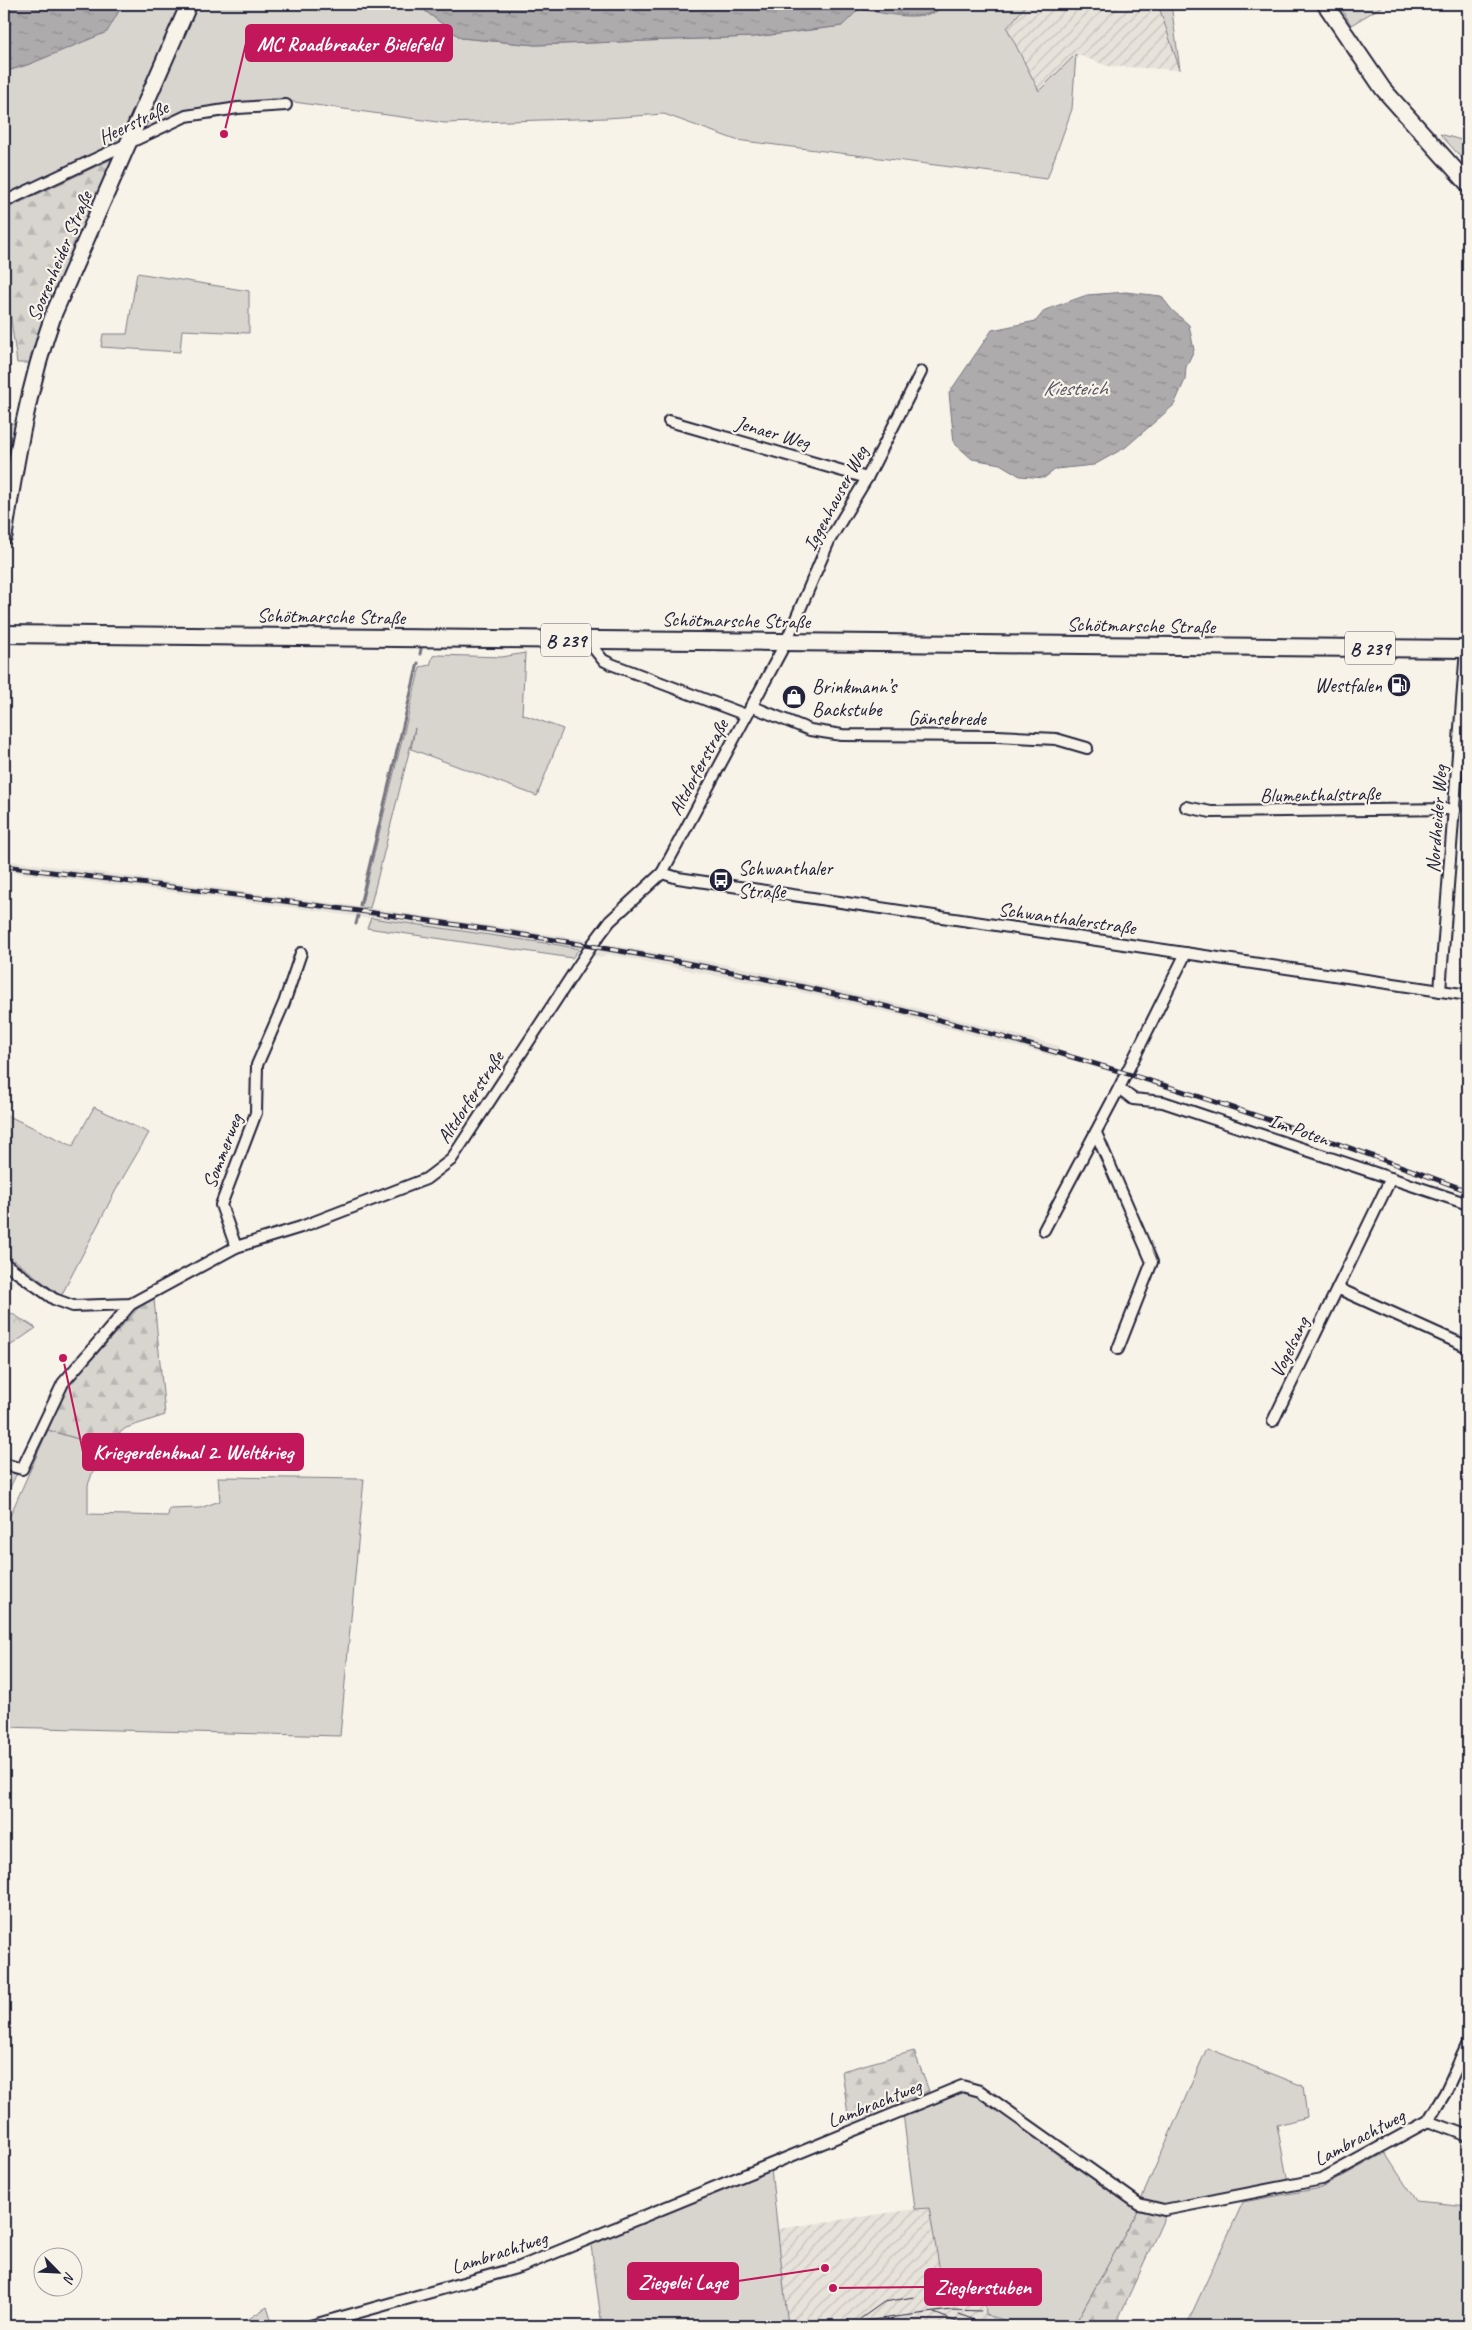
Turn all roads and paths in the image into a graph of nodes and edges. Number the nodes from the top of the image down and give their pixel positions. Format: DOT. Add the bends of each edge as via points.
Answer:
graph roads {
  1 [pos="189,4"];
  2 [pos="1326,4"];
  3 [pos="286,105"];
  4 [pos="129,144"];
  5 [pos="1468,184"];
  6 [pos="4,202"];
  7 [pos="921,372"];
  8 [pos="669,420"];
  9 [pos="867,478"];
  10 [pos="4,536"];
  11 [pos="4,634"];
  12 [pos="786,642"];
  13 [pos="1467,649"];
  14 [pos="595,650"];
  15 [pos="749,711"];
  16 [pos="1087,748"];
  17 [pos="1186,807"];
  18 [pos="1455,809"];
  19 [pos="662,873"];
  20 [pos="1186,953"];
  21 [pos="301,954"];
  22 [pos="1440,991"];
  23 [pos="1468,995"];
  24 [pos="1119,1088"];
  25 [pos="1096,1133"];
  26 [pos="1391,1178"];
  27 [pos="1468,1204"];
  28 [pos="1044,1230"];
  29 [pos="236,1247"];
  30 [pos="4,1263"];
  31 [pos="1337,1288"];
  32 [pos="131,1304"];
  33 [pos="1468,1347"];
  34 [pos="1118,1349"];
  35 [pos="1273,1421"];
  36 [pos="4,1464"];
  37 [pos="1468,2043"];
  38 [pos="1428,2121"];
  39 [pos="1468,2136"];
  40 [pos="310,2326"];
  1 -- 4 [label="main road, Soorenheider Straße"];
  2 -- 5 [label="main road" via="1383,89"];
  3 -- 4 [label="street, Heerstraße" via="186,116"];
  4 -- 6 [label="street, Heerstraße"];
  4 -- 10 [label="main road, Soorenheider Straße" via="54,313 39,355 26,402"];
  7 -- 9 [label="street, Iggenhauser Weg"];
  8 -- 9 [label="street, Jenaer Weg"];
  9 -- 12 [label="street, Iggenhauser Weg" via="829,541"];
  11 -- 12 [label="main road, Schötmarsche Straße / B 239"];
  12 -- 13 [label="main road, Schötmarsche Straße / B 239"];
  12 -- 15 [label="street, Altdorferstraße"];
  13 -- 18 [label="street, Nordheider Weg"];
  14 -- 15 [label="street, Gänsebrede" via="603,660 612,664"];
  15 -- 16 [label="street, Gänsebrede" via="810,730 842,735 997,736 1056,740"];
  15 -- 19 [label="street, Altdorferstraße"];
  17 -- 18 [label="street, Blumenthalstraße" via="1211,812"];
  18 -- 22 [label="street, Nordheider Weg"];
  19 -- 20 [label="street, Schwanthalerstraße" via="678,878"];
  19 -- 29 [label="street, Altdorferstraße" via="610,921 592,945 450,1160 440,1170 426,1179 301,1228"];
  20 -- 22 [label="street, Schwanthalerstraße"];
  20 -- 24 [label="street"];
  21 -- 29 [label="street, Sommerweg" via="257,1064 256,1113 221,1205"];
  22 -- 23 [label="street, Schwanthalerstraße"];
  24 -- 25 [label="street"];
  24 -- 26 [label="street, Im Poten" via="1133,1099 1163,1102"];
  25 -- 28 [label="street"];
  25 -- 34 [label="street" via="1152,1262"];
  26 -- 27 [label="street, Im Poten"];
  26 -- 31 [label="street, Vogelsang"];
  29 -- 32 [label="street, Altdorferstraße"];
  30 -- 32 [label="street, Altdorferstraße" via="54,1299 72,1306"];
  31 -- 33 [label="street"];
  31 -- 35 [label="street, Vogelsang"];
  32 -- 36 [label="street" via="63,1383 22,1469"];
  37 -- 38 [label="street, Lambrachtweg"];
  38 -- 39 [label="street, Lambrachtweg"];
  38 -- 40 [label="street, Lambrachtweg" via="1322,2179 1164,2210 1139,2204 980,2091 962,2086 520,2267"];
}
